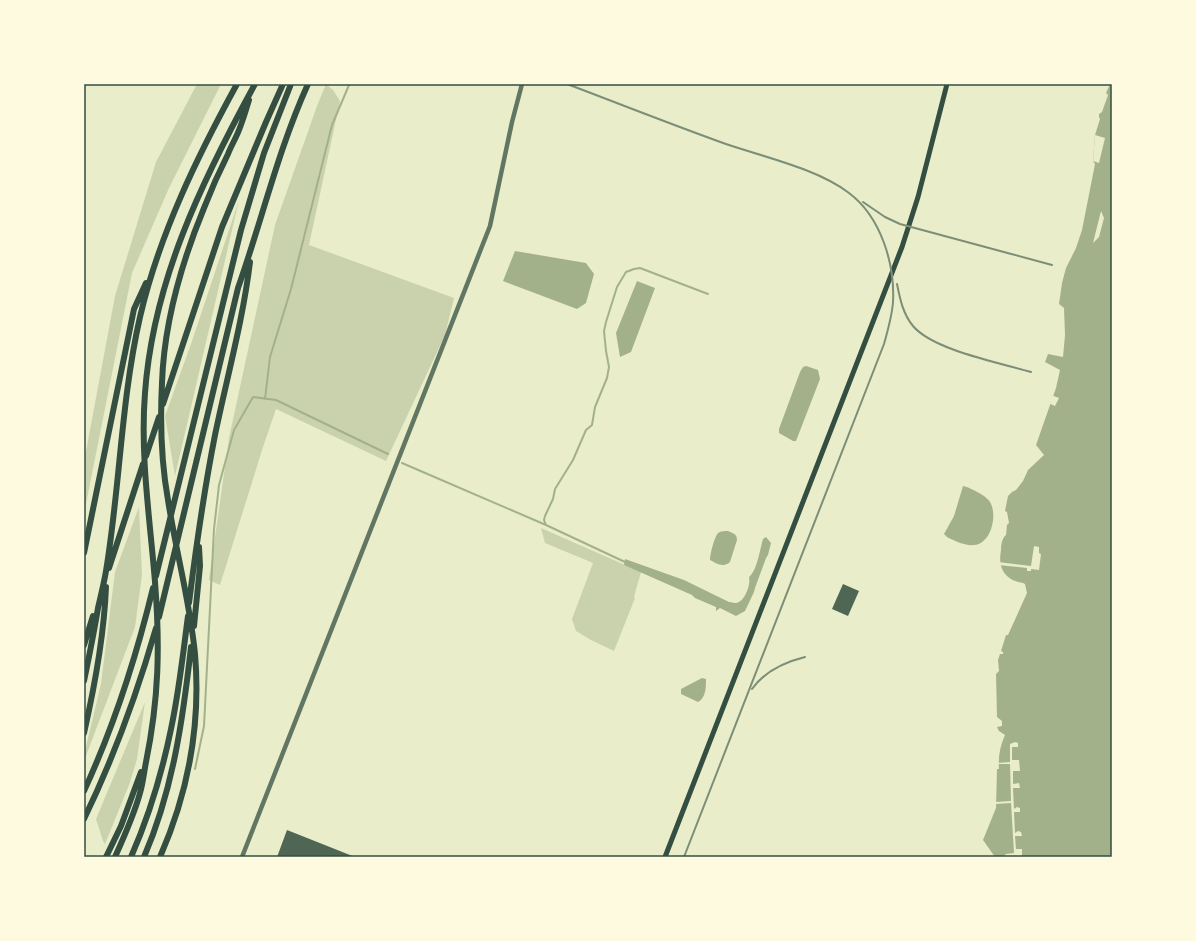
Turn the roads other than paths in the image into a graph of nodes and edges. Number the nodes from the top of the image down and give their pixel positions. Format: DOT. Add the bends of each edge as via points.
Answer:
graph roads {
  1 [pos="237,84"];
  2 [pos="283,84"];
  3 [pos="291,84"];
  4 [pos="308,84"];
  5 [pos="522,84"];
  6 [pos="947,84"];
  7 [pos="254,85"];
  8 [pos="251,250"];
  9 [pos="156,261"];
  10 [pos="199,530"];
  11 [pos="84,553"];
  12 [pos="106,571"];
  13 [pos="84,645"];
  14 [pos="84,681"];
  15 [pos="84,733"];
  16 [pos="147,760"];
  17 [pos="84,791"];
  18 [pos="84,819"];
  19 [pos="106,857"];
  20 [pos="115,857"];
  21 [pos="131,857"];
  22 [pos="144,857"];
  23 [pos="160,857"];
  24 [pos="242,857"];
  25 [pos="664,857"];
  1 -- 9 [label="highway" via="192,174"];
  2 -- 13 [label="highway" via="225,220"];
  3 -- 17 [label="highway" via="269,139 242,224 136,654 112,723"];
  4 -- 8 [label="highway" via="278,160"];
  5 -- 24 [label="street" via="490,226"];
  6 -- 25 [label="main road" via="918,197 900,253"];
  7 -- 16 [label="highway" via="218,154 173,258 151,342 144,400 144,434 158,656 156,705"];
  7 -- 23 [label="highway" via="239,131 219,173 187,254 167,331 163,368 162,450 168,500 192,630 196,696 187,775 177,813"];
  8 -- 10 [label="highway" via="246,291 215,436"];
  8 -- 18 [label="highway" via="238,288 150,649 121,734"];
  9 -- 11 [label="highway" via="134,309"];
  9 -- 12 [label="highway" via="135,342"];
  10 -- 21 [label="highway" via="170,735 154,794"];
  10 -- 22 [label="highway" via="200,566 181,732 165,800"];
  12 -- 14 [label="highway"];
  12 -- 15 [label="highway" via="101,640"];
  16 -- 19 [label="highway"];
  16 -- 20 [label="highway" via="140,793"];
}
